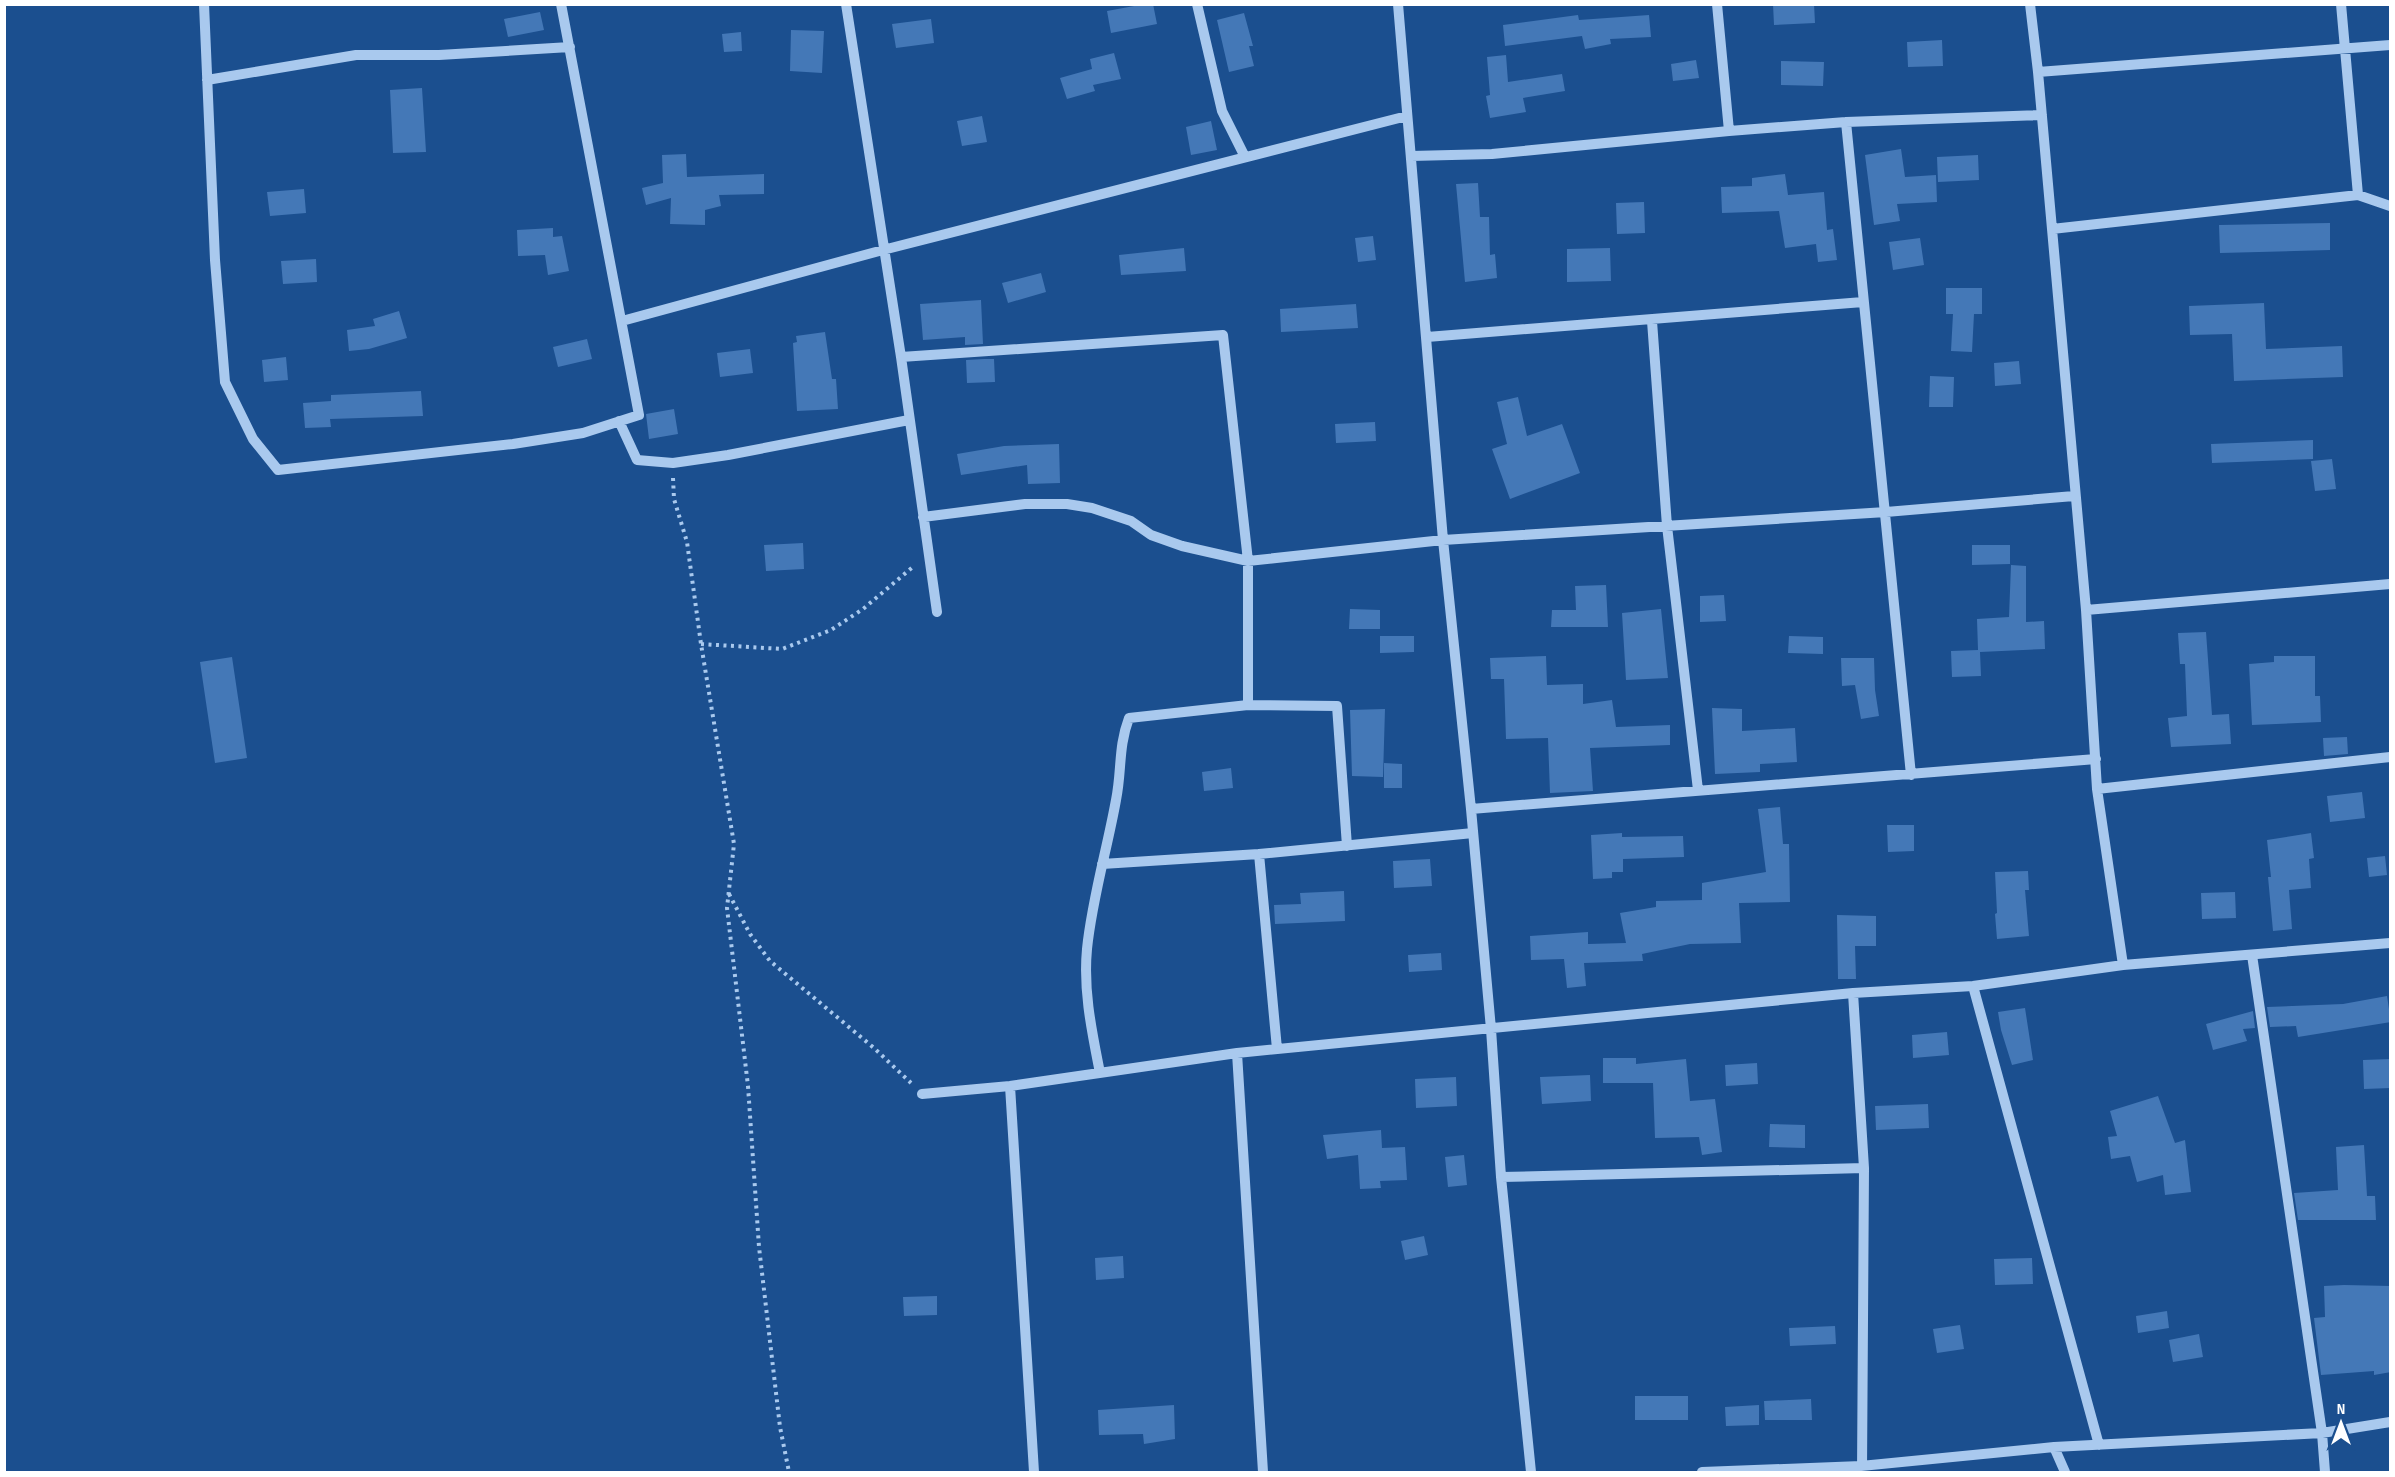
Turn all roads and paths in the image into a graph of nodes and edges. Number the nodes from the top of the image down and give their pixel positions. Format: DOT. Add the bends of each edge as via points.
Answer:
graph roads {
  1 [pos="204,4"];
  2 [pos="561,4"];
  3 [pos="846,4"];
  4 [pos="1197,4"];
  5 [pos="1398,4"];
  6 [pos="1717,4"];
  7 [pos="2030,4"];
  8 [pos="2341,4"];
  9 [pos="2391,45"];
  10 [pos="570,47"];
  11 [pos="2343,48"];
  12 [pos="2038,72"];
  13 [pos="207,80"];
  14 [pos="2042,115"];
  15 [pos="1407,116"];
  16 [pos="1846,122"];
  17 [pos="1730,131"];
  18 [pos="1411,156"];
  19 [pos="1245,158"];
  20 [pos="2358,195"];
  21 [pos="2391,206"];
  22 [pos="2052,229"];
  23 [pos="884,250"];
  24 [pos="1863,302"];
  25 [pos="622,321"];
  26 [pos="1652,321"];
  27 [pos="1427,337"];
  28 [pos="901,357"];
  29 [pos="909,420"];
  30 [pos="620,421"];
  31 [pos="673,463"];
  32 [pos="2074,496"];
  33 [pos="1886,512"];
  34 [pos="923,517"];
  35 [pos="1667,526"];
  36 [pos="1443,540"];
  37 [pos="929,554"];
  38 [pos="1248,561"];
  39 [pos="2391,584"];
  40 [pos="2086,610"];
  41 [pos="937,612"];
  42 [pos="701,644"];
  43 [pos="1248,705"];
  44 [pos="2391,757"];
  45 [pos="2096,759"];
  46 [pos="1911,775"];
  47 [pos="2097,789"];
  48 [pos="1698,790"];
  49 [pos="1471,809"];
  50 [pos="1473,833"];
  51 [pos="1347,846"];
  52 [pos="1259,854"];
  53 [pos="1102,864"];
  54 [pos="729,894"];
  55 [pos="2391,943"];
  56 [pos="2252,956"];
  57 [pos="2122,965"];
  58 [pos="1973,986"];
  59 [pos="1853,993"];
  60 [pos="1491,1029"];
  61 [pos="1277,1049"];
  62 [pos="1237,1053"];
  63 [pos="1100,1073"];
  64 [pos="1010,1086"];
  65 [pos="922,1094"];
  66 [pos="1864,1167"];
  67 [pos="1501,1177"];
  68 [pos="2391,1422"];
  69 [pos="2322,1433"];
  70 [pos="2099,1445"];
  71 [pos="2054,1447"];
  72 [pos="1861,1469"];
  73 [pos="789,1473"];
  74 [pos="1034,1473"];
  75 [pos="1263,1473"];
  76 [pos="1531,1473"];
  77 [pos="1702,1473"];
  78 [pos="2065,1473"];
  79 [pos="2325,1473"];
  1 -- 13 [label="street"];
  2 -- 10 [label="street"];
  3 -- 23 [label="street"];
  4 -- 19 [label="street" via="1222,111"];
  5 -- 15 [label="street"];
  6 -- 17 [label="street"];
  7 -- 12 [label="street"];
  8 -- 11 [label="street"];
  9 -- 11 [label="street"];
  10 -- 13 [label="street" via="439,55 356,55"];
  10 -- 25 [label="street"];
  11 -- 12 [label="street"];
  11 -- 20 [label="street"];
  12 -- 14 [label="street"];
  13 -- 30 [label="street" via="225,382 253,439 278,470 513,444 583,433"];
  14 -- 16 [label="street"];
  14 -- 22 [label="street"];
  15 -- 18 [label="street"];
  15 -- 19 [label="street"];
  16 -- 17 [label="street"];
  16 -- 24 [label="street"];
  17 -- 18 [label="street" via="1492,154"];
  18 -- 27 [label="street"];
  19 -- 23 [label="street"];
  20 -- 21 [label="street"];
  20 -- 22 [label="street"];
  22 -- 32 [label="street"];
  23 -- 25 [label="street"];
  23 -- 28 [label="street"];
  24 -- 26 [label="street"];
  24 -- 33 [label="street"];
  25 -- 30 [label="street" via="639,415"];
  26 -- 27 [label="street"];
  26 -- 35 [label="street"];
  27 -- 36 [label="street"];
  28 -- 29 [label="street"];
  28 -- 38 [label="street" via="1223,335"];
  29 -- 31 [label="street"];
  29 -- 34 [label="street"];
  30 -- 31 [label="street" via="637,460"];
  31 -- 42 [label="path" via="674,499 687,542"];
  32 -- 33 [label="street"];
  32 -- 40 [label="street"];
  33 -- 35 [label="street"];
  33 -- 46 [label="street"];
  34 -- 37 [label="street"];
  34 -- 38 [label="street" via="1025,504 1067,504 1131,521 1151,535 1182,546"];
  35 -- 36 [label="street"];
  35 -- 48 [label="street"];
  36 -- 38 [label="street"];
  36 -- 49 [label="street"];
  37 -- 41 [label="street"];
  37 -- 42 [label="path" via="863,609 831,630 782,649"];
  38 -- 43 [label="street"];
  39 -- 40 [label="street"];
  40 -- 45 [label="street"];
  42 -- 54 [label="path" via="734,844"];
  43 -- 51 [label="street" via="1337,706"];
  43 -- 53 [label="street" via="1129,718 1122,738 1117,799"];
  44 -- 47 [label="street"];
  45 -- 46 [label="street"];
  45 -- 47 [label="street"];
  46 -- 48 [label="street"];
  47 -- 57 [label="street"];
  48 -- 49 [label="street"];
  49 -- 50 [label="street"];
  50 -- 51 [label="street"];
  50 -- 60 [label="street"];
  51 -- 52 [label="street"];
  52 -- 53 [label="street"];
  52 -- 61 [label="street"];
  53 -- 63 [label="street" via="1087,950 1088,1009"];
  54 -- 65 [label="path" via="770,961 874,1048"];
  54 -- 73 [label="path" via="727,908 748,1086 759,1246"];
  55 -- 56 [label="street"];
  56 -- 57 [label="street"];
  56 -- 69 [label="street"];
  57 -- 58 [label="street"];
  58 -- 59 [label="street"];
  58 -- 70 [label="street"];
  59 -- 60 [label="street"];
  59 -- 66 [label="street"];
  60 -- 61 [label="street"];
  60 -- 67 [label="street"];
  61 -- 62 [label="street"];
  62 -- 63 [label="street"];
  62 -- 75 [label="street"];
  63 -- 64 [label="street"];
  64 -- 65 [label="street"];
  64 -- 74 [label="street"];
  66 -- 67 [label="street"];
  66 -- 72 [label="street"];
  67 -- 76 [label="street"];
  68 -- 69 [label="street"];
  69 -- 70 [label="street"];
  69 -- 79 [label="street"];
  70 -- 71 [label="street"];
  71 -- 72 [label="street"];
  71 -- 78 [label="street"];
  72 -- 77 [label="street"];
}
